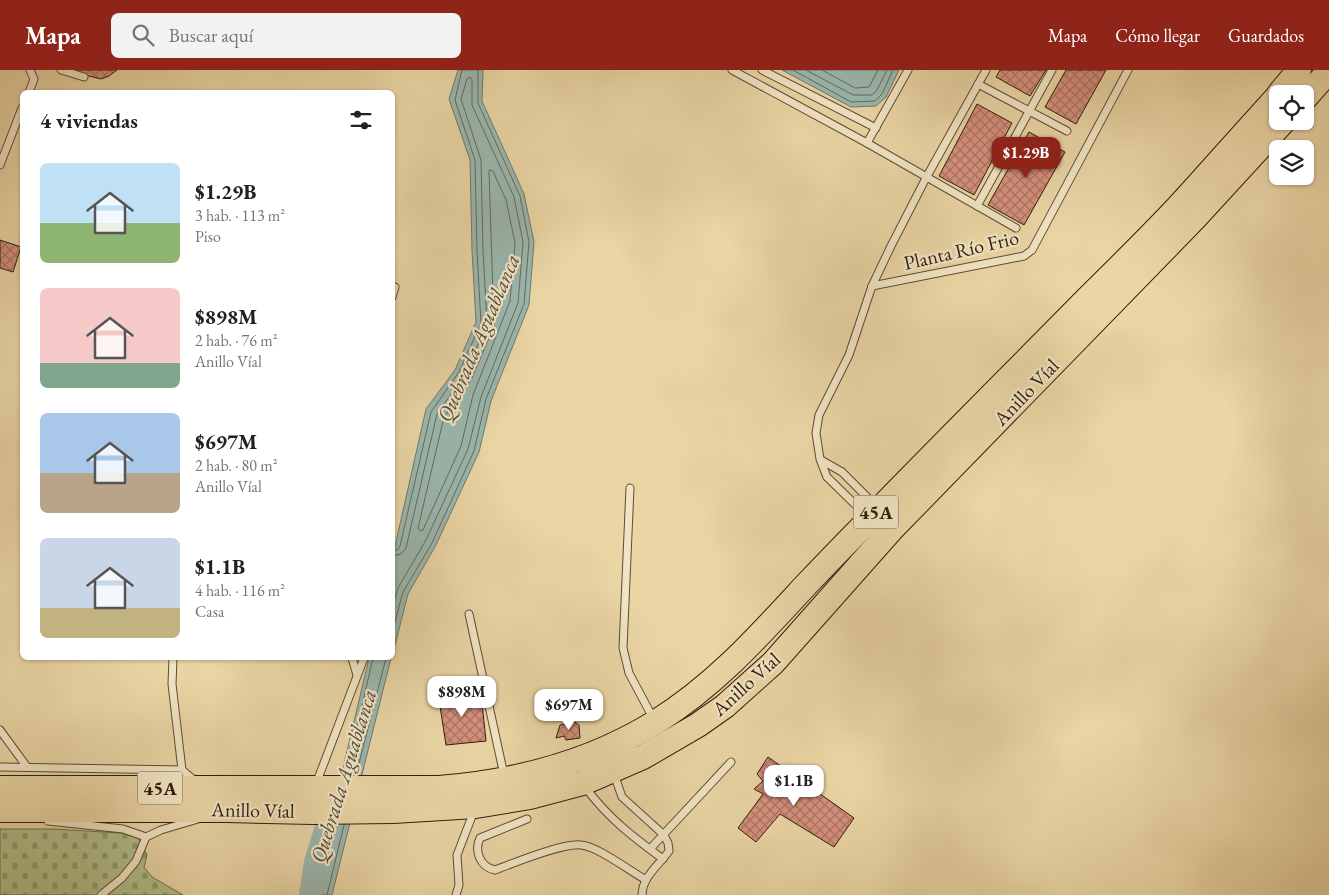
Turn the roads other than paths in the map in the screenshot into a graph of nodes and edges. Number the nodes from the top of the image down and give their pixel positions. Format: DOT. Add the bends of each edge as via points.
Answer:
graph roads {
  1 [pos="30,70"];
  2 [pos="61,70"];
  3 [pos="732,70"];
  4 [pos="762,70"];
  5 [pos="908,70"];
  6 [pos="986,70"];
  7 [pos="1052,70"];
  8 [pos="1128,70"];
  9 [pos="1299,70"];
  10 [pos="1329,71"];
  11 [pos="84,77"];
  12 [pos="978,84"];
  13 [pos="1286,85"];
  14 [pos="1314,88"];
  15 [pos="30,90"];
  16 [pos="1269,105"];
  17 [pos="1030,111"];
  18 [pos="20,113"];
  19 [pos="876,128"];
  20 [pos="1276,130"];
  21 [pos="1067,131"];
  22 [pos="867,143"];
  23 [pos="0,164"];
  24 [pos="926,178"];
  25 [pos="977,206"];
  26 [pos="1016,228"];
  27 [pos="872,286"];
  28 [pos="820,460"];
  29 [pos="630,488"];
  30 [pos="875,514"];
  31 [pos="469,614"];
  32 [pos="173,660"];
  33 [pos="353,660"];
  34 [pos="363,660"];
  35 [pos="358,675"];
  36 [pos="656,722"];
  37 [pos="0,730"];
  38 [pos="731,762"];
  39 [pos="0,767"];
  40 [pos="27,767"];
  41 [pos="182,770"];
  42 [pos="614,771"];
  43 [pos="505,780"];
  44 [pos="583,783"];
  45 [pos="0,788"];
  46 [pos="202,788"];
  47 [pos="316,796"];
  48 [pos="394,799"];
  49 [pos="476,806"];
  50 [pos="227,810"];
  51 [pos="10,814"];
  52 [pos="0,817"];
  53 [pos="527,819"];
  54 [pos="39,820"];
  55 [pos="664,835"];
  56 [pos="146,837"];
  57 [pos="650,849"];
  58 [pos="664,859"];
  59 [pos="646,880"];
  60 [pos="458,894"];
  61 [pos="101,895"];
  62 [pos="642,895"];
  1 -- 15 [label="lane" via="34,79"];
  2 -- 11 [label="lane"];
  3 -- 22 [label="lane"];
  4 -- 19 [label="lane"];
  5 -- 19 [label="lane"];
  6 -- 12 [label="lane, Planta Río Frio"];
  7 -- 17 [label="lane"];
  8 -- 27 [label="lane, Planta Río Frio" via="1032,250 1024,256"];
  9 -- 13 [label="highway, Anillo Víal / 45A"];
  10 -- 14 [label="highway"];
  12 -- 17 [label="lane"];
  12 -- 24 [label="lane, Planta Río Frio"];
  16 -- 30 [label="highway, Anillo Víal / 45A" via="1176,209"];
  17 -- 21 [label="lane"];
  17 -- 25 [label="lane"];
  18 -- 23 [label="lane"];
  19 -- 22 [label="lane"];
  20 -- 42 [label="highway, Anillo Víal / 45A" via="1196,218 891,530 773,663 698,725"];
  22 -- 24 [label="lane"];
  24 -- 25 [label="lane"];
  24 -- 27 [label="lane, Planta Río Frio"];
  25 -- 26 [label="lane"];
  27 -- 28 [label="lane, Planta Río Frio" via="849,355 819,415 816,434"];
  28 -- 30 [label="lane" via="842,472"];
  28 -- 30 [label="lane, Planta Río Frio" via="827,477"];
  29 -- 36 [label="lane" via="623,648 629,673"];
  30 -- 36 [label="highway, Anillo Víal / 45A" via="721,675"];
  31 -- 43 [label="lane"];
  32 -- 41 [label="lane" via="172,684"];
  33 -- 35 [label="lane"];
  34 -- 35 [label="lane"];
  35 -- 47 [label="lane"];
  36 -- 43 [label="highway, Anillo Víal / 45A" via="583,758"];
  37 -- 40 [label="lane"];
  38 -- 55 [label="lane"];
  39 -- 40 [label="lane"];
  40 -- 41 [label="lane"];
  41 -- 46 [label="lane"];
  42 -- 44 [label="highway, Anillo Víal / 45A"];
  42 -- 55 [label="lane" via="622,797"];
  43 -- 48 [label="highway, Anillo Víal / 45A" via="439,788"];
  44 -- 49 [label="highway, Anillo Víal / 45A" via="530,797"];
  44 -- 57 [label="lane" via="620,827"];
  45 -- 46 [label="highway, Anillo Víal / 45A"];
  46 -- 47 [label="highway, Anillo Víal / 45A"];
  47 -- 48 [label="highway, Anillo Víal / 45A"];
  47 -- 50 [label="highway, Anillo Víal / 45A"];
  48 -- 49 [label="highway, Anillo Víal / 45A"];
  49 -- 60 [label="lane" via="457,856"];
  50 -- 51 [label="highway, Anillo Víal / 45A"];
  50 -- 56 [label="lane"];
  51 -- 52 [label="lane"];
  53 -- 59 [label="lane" via="480,838 477,852 489,869 495,870 568,846 582,845"];
  54 -- 56 [label="lane" via="123,829"];
  55 -- 57 [label="lane"];
  55 -- 58 [label="lane" via="669,851"];
  56 -- 61 [label="lane" via="136,861"];
  57 -- 58 [label="lane"];
  58 -- 59 [label="lane"];
  59 -- 62 [label="lane"];
}
